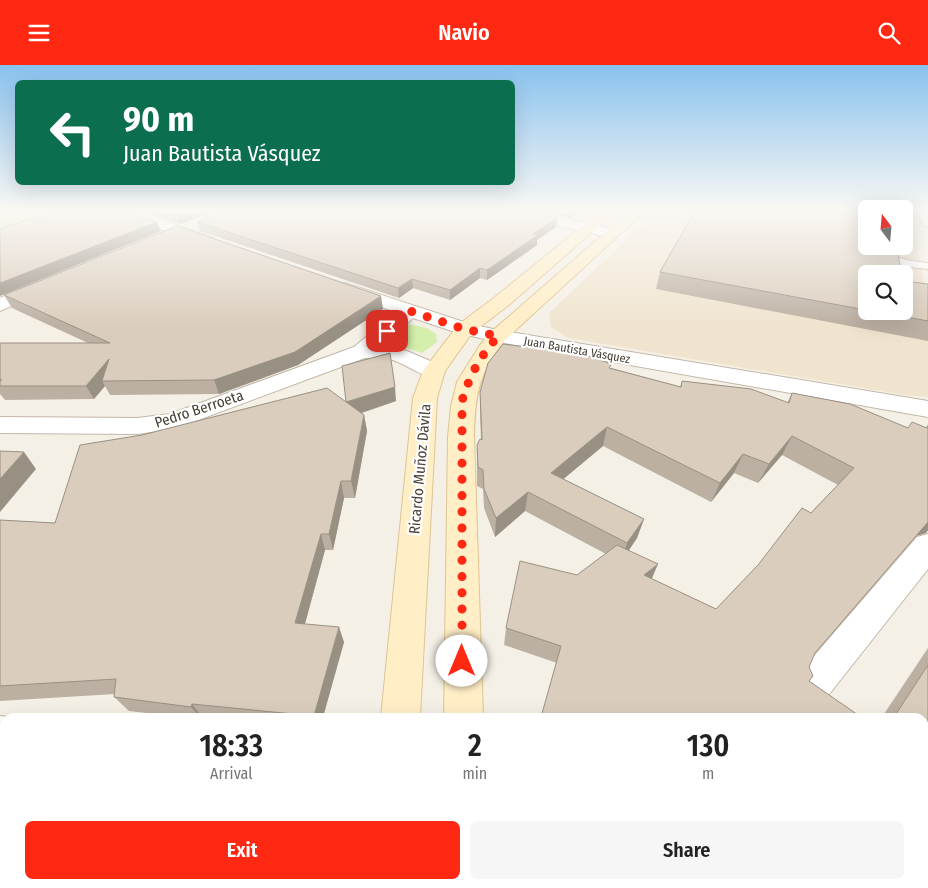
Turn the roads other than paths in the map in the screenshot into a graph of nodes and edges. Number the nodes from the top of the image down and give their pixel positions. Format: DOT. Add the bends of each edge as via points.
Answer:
graph roads {
  1 [pos="563,249"];
  2 [pos="594,249"];
  3 [pos="885,255"];
  4 [pos="928,266"];
  5 [pos="54,281"];
  6 [pos="327,282"];
  7 [pos="0,305"];
  8 [pos="410,311"];
  9 [pos="464,329"];
  10 [pos="498,336"];
  11 [pos="362,352"];
  12 [pos="434,371"];
  13 [pos="928,409"];
  14 [pos="0,425"];
  15 [pos="928,546"];
  16 [pos="814,684"];
  17 [pos="400,713"];
  18 [pos="463,713"];
  1 -- 9 [label="main road, Ricardo Muñoz Dávila"];
  2 -- 10 [label="main road"];
  3 -- 4 [label="lane"];
  5 -- 7 [label="street"];
  6 -- 8 [label="street, Juan Bautista Vásquez"];
  8 -- 9 [label="street, Juan Bautista Vásquez"];
  8 -- 11 [label="street, Pedro Berroeta"];
  9 -- 10 [label="street, Juan Bautista Vásquez"];
  9 -- 12 [label="main road, Ricardo Muñoz Dávila"];
  10 -- 13 [label="street, Juan Bautista Vásquez"];
  10 -- 18 [label="main road" via="470,376 462,401"];
  11 -- 12 [label="street, Pedro Berroeta" via="401,354"];
  11 -- 14 [label="street, Pedro Berroeta" via="189,416 161,423 137,426"];
  12 -- 17 [label="main road, Ricardo Muñoz Dávila" via="425,398"];
  15 -- 16 [label="street"];
}
